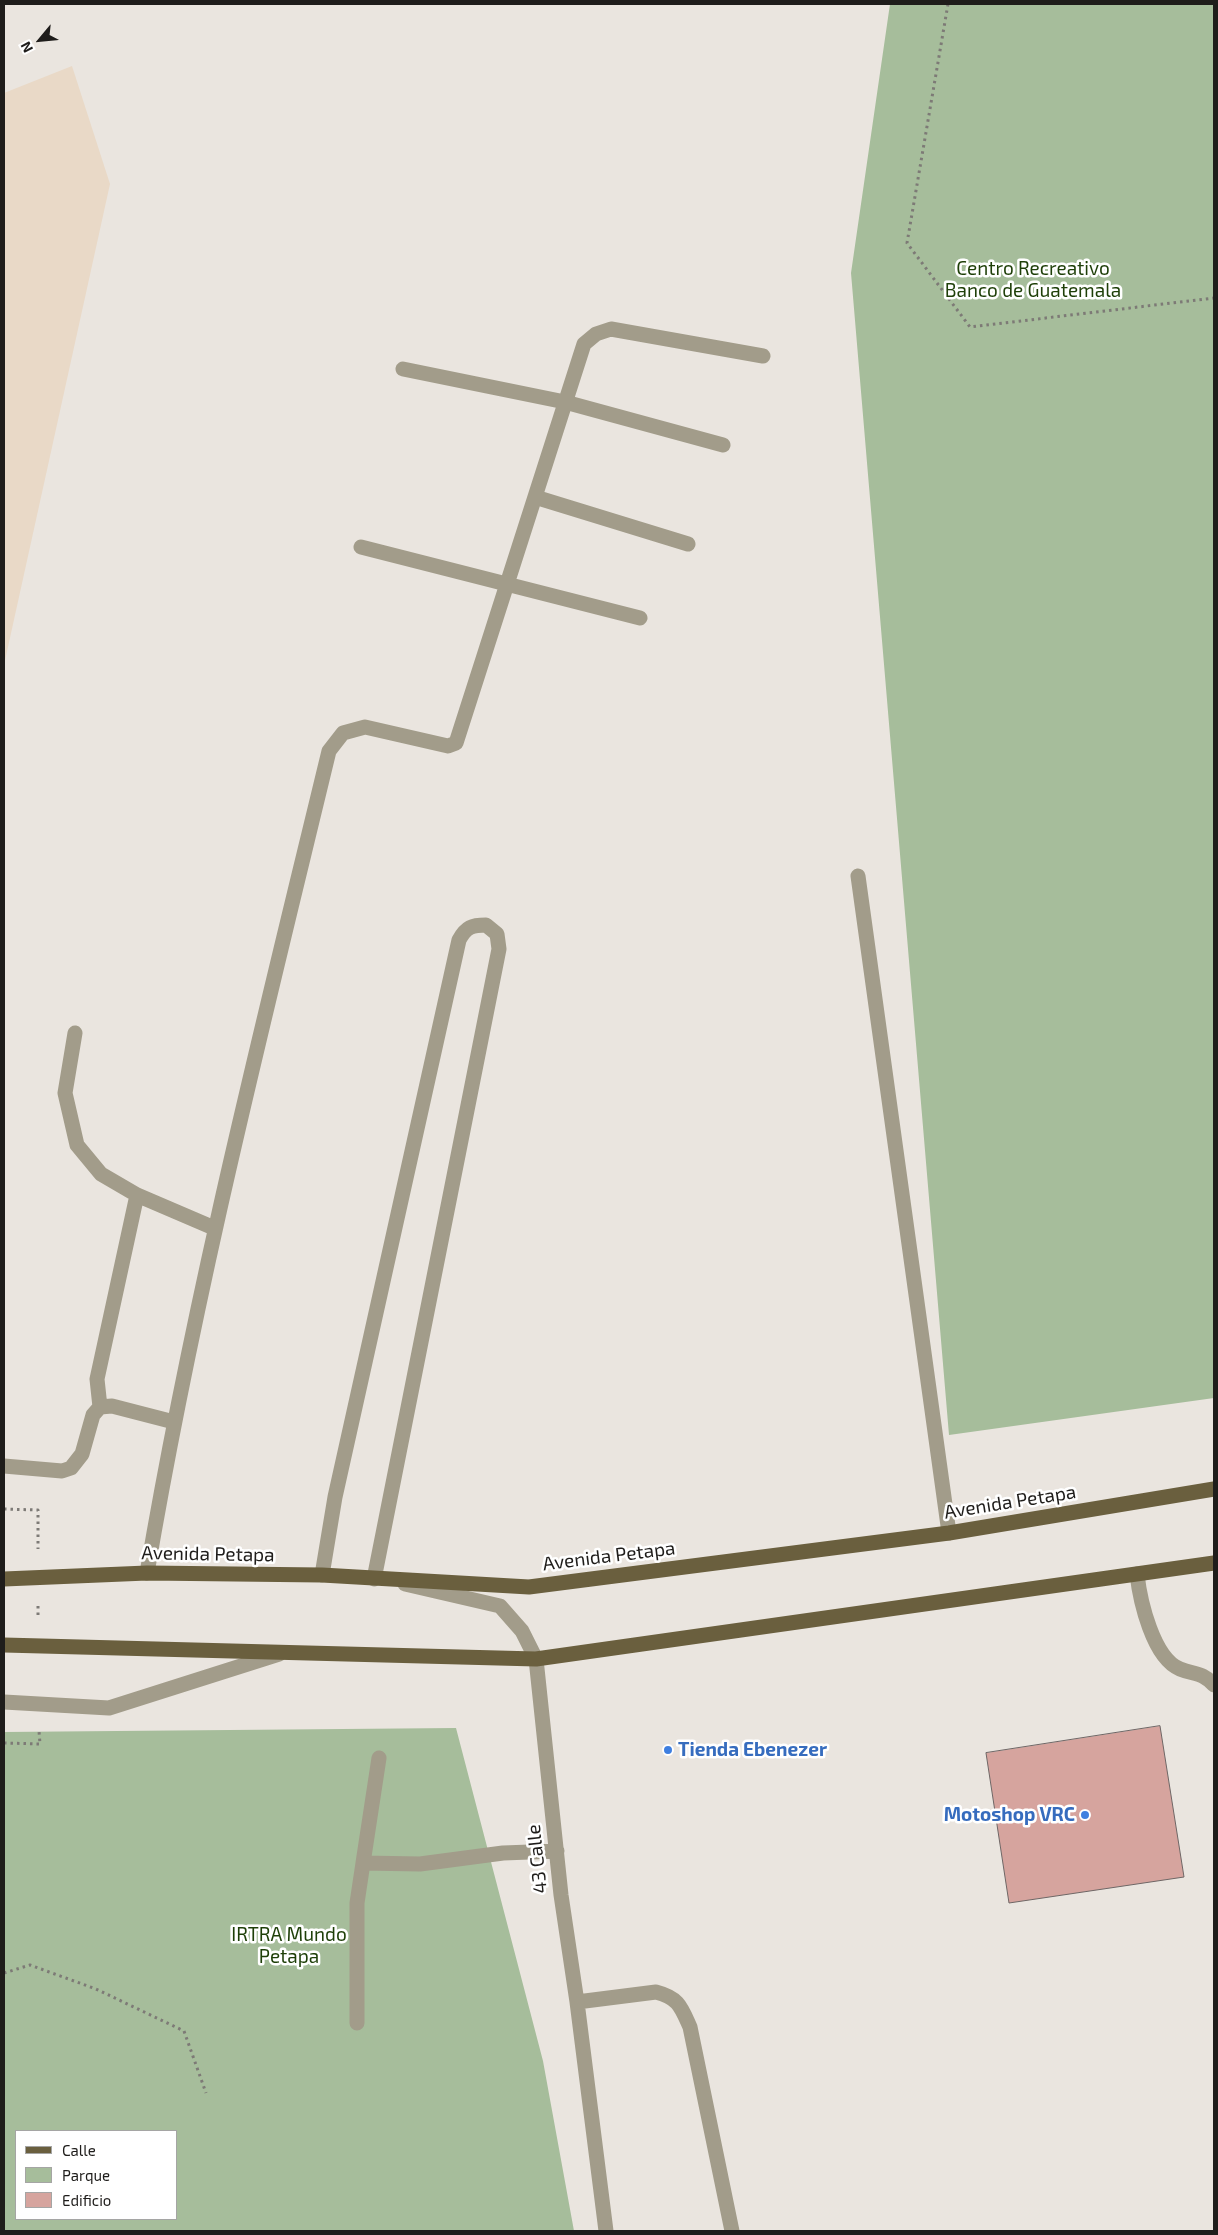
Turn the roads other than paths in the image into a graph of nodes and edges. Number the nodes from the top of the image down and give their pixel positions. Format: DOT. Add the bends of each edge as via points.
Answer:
graph roads {
  1 [pos="763,356"];
  2 [pos="403,369"];
  3 [pos="565,402"];
  4 [pos="723,445"];
  5 [pos="535,497"];
  6 [pos="688,544"];
  7 [pos="361,547"];
  8 [pos="508,583"];
  9 [pos="640,618"];
  10 [pos="858,876"];
  11 [pos="76,1034"];
  12 [pos="137,1195"];
  13 [pos="214,1228"];
  14 [pos="100,1407"];
  15 [pos="174,1422"];
  16 [pos="4,1466"];
  17 [pos="1214,1489"];
  18 [pos="949,1533"];
  19 [pos="1214,1563"];
  20 [pos="146,1573"];
  21 [pos="1137,1574"];
  22 [pos="322,1575"];
  23 [pos="4,1579"];
  24 [pos="381,1580"];
  25 [pos="4,1645"];
  26 [pos="283,1652"];
  27 [pos="536,1659"];
  28 [pos="1214,1685"];
  29 [pos="4,1702"];
  30 [pos="379,1758"];
  31 [pos="557,1851"];
  32 [pos="363,1864"];
  33 [pos="577,2002"];
  34 [pos="358,2023"];
  35 [pos="606,2231"];
  36 [pos="732,2231"];
  1 -- 3 [label="street" via="610,329 596,334 584,344"];
  2 -- 3 [label="street"];
  3 -- 4 [label="street"];
  3 -- 5 [label="street"];
  5 -- 6 [label="street"];
  5 -- 8 [label="street"];
  7 -- 8 [label="street"];
  8 -- 9 [label="street"];
  8 -- 13 [label="street" via="456,743 448,746 365,727 343,733 329,752"];
  10 -- 18 [label="street"];
  11 -- 12 [label="street" via="66,1092 76,1145 101,1174"];
  12 -- 13 [label="street"];
  12 -- 14 [label="street" via="97,1379"];
  13 -- 15 [label="street"];
  14 -- 15 [label="street" via="112,1406"];
  14 -- 16 [label="street" via="93,1415 82,1454 72,1468 62,1471"];
  15 -- 20 [label="street"];
  17 -- 18 [label="main road, Avenida Petapa"];
  18 -- 24 [label="main road, Avenida Petapa" via="529,1587"];
  19 -- 21 [label="main road"];
  20 -- 22 [label="main road, Avenida Petapa"];
  20 -- 23 [label="main road, Avenida Petapa"];
  21 -- 27 [label="main road"];
  21 -- 28 [label="street" via="1140,1603 1163,1656 1179,1669 1206,1676"];
  22 -- 24 [label="main road, Avenida Petapa"];
  22 -- 24 [label="street" via="335,1497 459,940 473,925 486,925 497,934 499,949"];
  24 -- 27 [label="street, 43 Calle" via="500,1606 522,1631"];
  25 -- 26 [label="main road"];
  26 -- 27 [label="main road"];
  26 -- 29 [label="street" via="109,1708"];
  27 -- 31 [label="street, 43 Calle"];
  30 -- 32 [label="street"];
  31 -- 32 [label="street" via="420,1864"];
  31 -- 33 [label="street, 43 Calle"];
  32 -- 34 [label="street" via="357,1903"];
  33 -- 35 [label="street, 43 Calle"];
  33 -- 36 [label="street" via="656,1992 680,2003 690,2027"];
}
